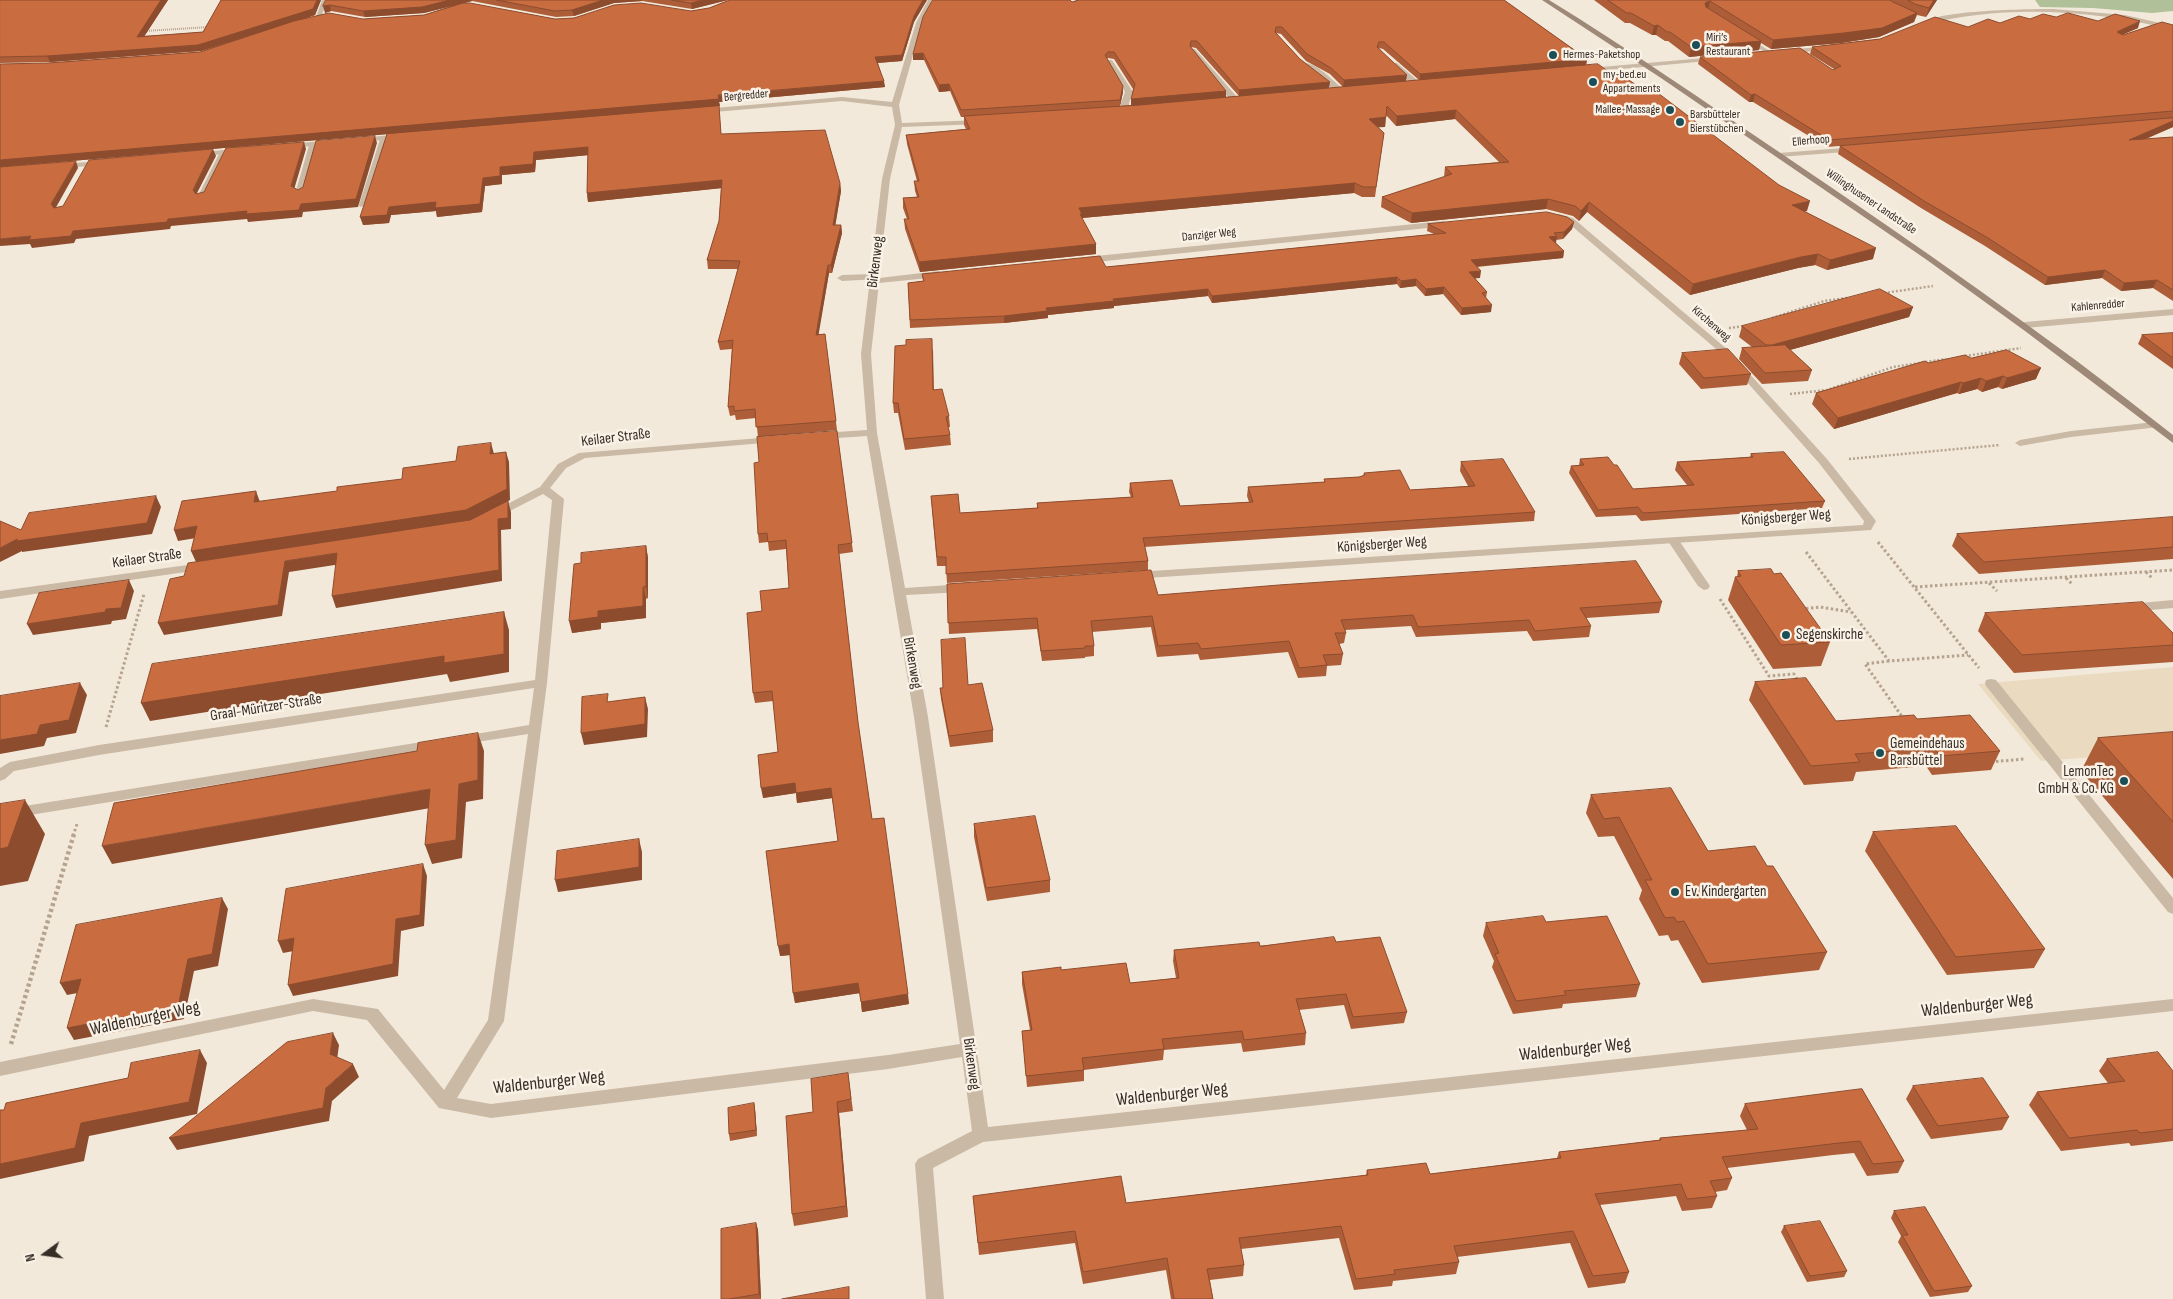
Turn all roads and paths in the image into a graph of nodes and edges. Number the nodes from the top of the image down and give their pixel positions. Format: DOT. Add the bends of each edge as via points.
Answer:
graph roads {
  1 [pos="325,0"];
  2 [pos="931,0"];
  3 [pos="1545,0"];
  4 [pos="318,18"];
  5 [pos="1916,22"];
  6 [pos="2162,25"];
  7 [pos="214,26"];
  8 [pos="2146,28"];
  9 [pos="2173,28"];
  10 [pos="145,31"];
  11 [pos="1738,34"];
  12 [pos="1835,47"];
  13 [pos="1193,50"];
  14 [pos="1799,50"];
  15 [pos="1770,53"];
  16 [pos="1756,55"];
  17 [pos="1297,56"];
  18 [pos="1387,57"];
  19 [pos="1726,58"];
  20 [pos="1813,60"];
  21 [pos="1110,61"];
  22 [pos="1647,66"];
  23 [pos="1578,71"];
  24 [pos="1406,84"];
  25 [pos="1340,90"];
  26 [pos="1349,90"];
  27 [pos="1330,91"];
  28 [pos="1244,99"];
  29 [pos="1235,100"];
  30 [pos="1226,101"];
  31 [pos="895,105"];
  32 [pos="1135,109"];
  33 [pos="1126,110"];
  34 [pos="1117,111"];
  35 [pos="692,112"];
  36 [pos="986,122"];
  37 [pos="898,125"];
  38 [pos="411,135"];
  39 [pos="384,138"];
  40 [pos="349,141"];
  41 [pos="340,142"];
  42 [pos="313,144"];
  43 [pos="283,147"];
  44 [pos="1868,148"];
  45 [pos="253,149"];
  46 [pos="224,152"];
  47 [pos="187,155"];
  48 [pos="1779,156"];
  49 [pos="114,162"];
  50 [pos="87,164"];
  51 [pos="48,167"];
  52 [pos="83,172"];
  53 [pos="299,194"];
  54 [pos="201,198"];
  55 [pos="363,205"];
  56 [pos="1546,214"];
  57 [pos="1457,223"];
  58 [pos="1072,261"];
  59 [pos="953,273"];
  60 [pos="842,278"];
  61 [pos="874,279"];
  62 [pos="1965,281"];
  63 [pos="1880,293"];
  64 [pos="1852,297"];
  65 [pos="2173,312"];
  66 [pos="1768,319"];
  67 [pos="1749,325"];
  68 [pos="2026,325"];
  69 [pos="1701,332"];
  70 [pos="2050,343"];
  71 [pos="1962,357"];
  72 [pos="1952,358"];
  73 [pos="1764,396"];
  74 [pos="2155,425"];
  75 [pos="872,432"];
  76 [pos="813,437"];
  77 [pos="784,439"];
  78 [pos="2173,440"];
  79 [pos="2020,443"];
  80 [pos="1823,461"];
  81 [pos="544,489"];
  82 [pos="489,518"];
  83 [pos="1867,528"];
  84 [pos="1792,533"];
  85 [pos="1674,541"];
  86 [pos="218,564"];
  87 [pos="2173,570"];
  88 [pos="2146,572"];
  89 [pos="1128,577"];
  90 [pos="2065,577"];
  91 [pos="2152,578"];
  92 [pos="1989,582"];
  93 [pos="2073,584"];
  94 [pos="979,586"];
  95 [pos="1704,586"];
  96 [pos="1915,587"];
  97 [pos="1997,591"];
  98 [pos="900,592"];
  99 [pos="0,595"];
  100 [pos="2173,604"];
  101 [pos="2114,609"];
  102 [pos="1852,612"];
  103 [pos="1798,615"];
  104 [pos="1968,655"];
  105 [pos="1889,661"];
  106 [pos="1799,682"];
  107 [pos="1991,682"];
  108 [pos="541,683"];
  109 [pos="1895,720"];
  110 [pos="535,728"];
  111 [pos="2052,757"];
  112 [pos="1988,762"];
  113 [pos="0,776"];
  114 [pos="0,815"];
  115 [pos="2173,908"];
  116 [pos="2173,1005"];
  117 [pos="970,1049"];
  118 [pos="0,1069"];
  119 [pos="445,1102"];
  120 [pos="981,1135"];
  121 [pos="935,1299"];
  1 -- 4 [label="street"];
  2 -- 31 [label="street, Birkenweg" via="920,23"];
  3 -- 22 [label="street, Willinghusener Landstraße"];
  5 -- 6 [label="street" via="2035,10 2113,14"];
  6 -- 8 [label="street"];
  6 -- 9 [label="street"];
  7 -- 10 [label="path"];
  11 -- 15 [label="street"];
  12 -- 14 [label="street"];
  13 -- 29 [label="street"];
  14 -- 15 [label="street"];
  14 -- 20 [label="street"];
  15 -- 16 [label="street"];
  17 -- 25 [label="street"];
  18 -- 24 [label="street" via="1418,83"];
  19 -- 22 [label="street"];
  21 -- 33 [label="street" via="1129,92"];
  22 -- 23 [label="street"];
  22 -- 48 [label="street, Willinghusener Landstraße"];
  25 -- 26 [label="street"];
  25 -- 27 [label="street"];
  28 -- 29 [label="street"];
  29 -- 30 [label="street"];
  31 -- 35 [label="street, Bergredder" via="842,99"];
  31 -- 37 [label="street, Birkenweg"];
  32 -- 33 [label="street"];
  33 -- 34 [label="street"];
  36 -- 37 [label="street"];
  37 -- 61 [label="street, Birkenweg" via="886,179"];
  38 -- 39 [label="street"];
  39 -- 40 [label="street"];
  39 -- 55 [label="street"];
  41 -- 42 [label="street"];
  42 -- 43 [label="street"];
  42 -- 53 [label="street"];
  44 -- 48 [label="street, Ellerhoop"];
  45 -- 46 [label="street"];
  46 -- 47 [label="street"];
  46 -- 54 [label="street"];
  48 -- 62 [label="street, Willinghusener Landstraße"];
  49 -- 50 [label="street"];
  50 -- 51 [label="street"];
  50 -- 52 [label="street"];
  56 -- 69 [label="street, Kirchenweg" via="1570,220"];
  57 -- 58 [label="street, Danziger Weg"];
  59 -- 61 [label="street"];
  60 -- 61 [label="street"];
  61 -- 75 [label="street, Birkenweg" via="866,354"];
  62 -- 63 [label="path"];
  62 -- 68 [label="street, Willinghusener Landstraße"];
  64 -- 66 [label="path"];
  65 -- 68 [label="street, Kahlenredder"];
  67 -- 69 [label="path"];
  68 -- 70 [label="street, Willinghusener Landstraße"];
  69 -- 73 [label="street, Kirchenweg" via="1725,352"];
  70 -- 71 [label="path"];
  70 -- 74 [label="street, Willinghusener Landstraße"];
  72 -- 73 [label="path" via="1893,368 1827,390"];
  73 -- 80 [label="street, Kirchenweg"];
  74 -- 78 [label="street, Willinghusener Landstraße"];
  74 -- 79 [label="street"];
  75 -- 76 [label="street"];
  75 -- 98 [label="street, Birkenweg"];
  77 -- 81 [label="street, Keilaer Straße" via="583,454 562,466"];
  79 -- 80 [label="path"];
  80 -- 83 [label="street, Kirchenweg" via="1870,520"];
  81 -- 82 [label="street, Keilaer Straße"];
  81 -- 108 [label="street" via="558,499"];
  83 -- 84 [label="street, Königsberger Weg"];
  83 -- 96 [label="path"];
  84 -- 85 [label="street, Königsberger Weg"];
  84 -- 102 [label="path"];
  85 -- 89 [label="street, Königsberger Weg"];
  85 -- 95 [label="street"];
  86 -- 99 [label="street, Keilaer Straße"];
  87 -- 88 [label="path"];
  88 -- 90 [label="path"];
  88 -- 91 [label="path"];
  90 -- 92 [label="path"];
  90 -- 93 [label="path"];
  92 -- 96 [label="path"];
  92 -- 97 [label="path"];
  94 -- 98 [label="street"];
  95 -- 106 [label="path" via="1716,593 1769,676 1794,674"];
  96 -- 104 [label="path"];
  98 -- 117 [label="street, Birkenweg"];
  100 -- 101 [label="street"];
  102 -- 103 [label="path" via="1810,606 1801,609"];
  102 -- 105 [label="path"];
  104 -- 105 [label="path"];
  104 -- 107 [label="path"];
  105 -- 109 [label="path" via="1865,664 1904,720"];
  107 -- 111 [label="street"];
  108 -- 110 [label="street"];
  108 -- 113 [label="street, Graal-Müritzer-Straße" via="99,750 10,767"];
  110 -- 114 [label="street"];
  110 -- 119 [label="street" via="496,1021"];
  111 -- 112 [label="path"];
  111 -- 115 [label="street"];
  116 -- 120 [label="street, Waldenburger Weg"];
  117 -- 119 [label="street, Waldenburger Weg" via="491,1111"];
  117 -- 120 [label="street, Birkenweg"];
  118 -- 119 [label="street, Waldenburger Weg" via="313,1005 372,1014"];
  120 -- 121 [label="street" via="924,1164"];
}
